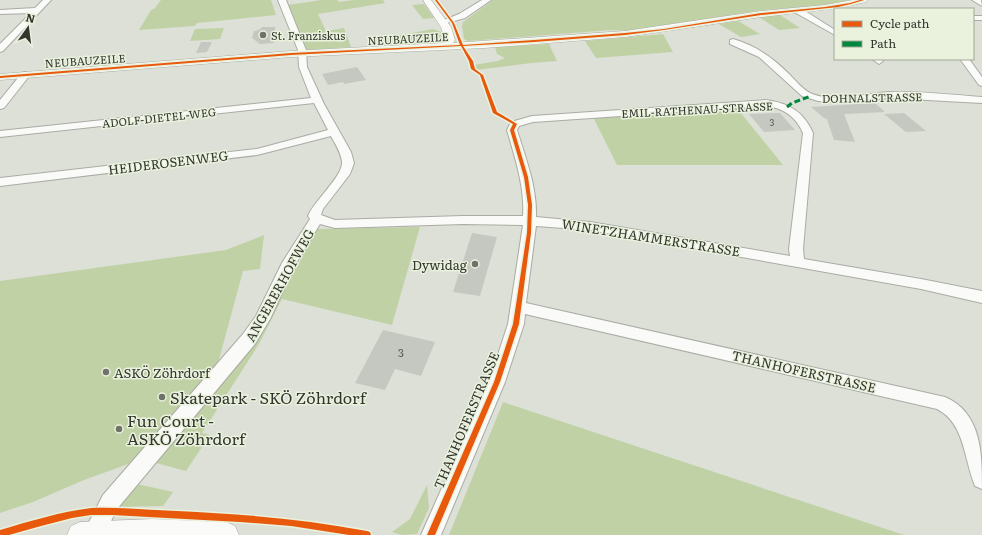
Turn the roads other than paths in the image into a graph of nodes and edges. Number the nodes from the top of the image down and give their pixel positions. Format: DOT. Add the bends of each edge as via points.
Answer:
graph roads {
  1 [pos="47,0"];
  2 [pos="282,0"];
  3 [pos="427,0"];
  4 [pos="487,0"];
  5 [pos="863,0"];
  6 [pos="976,0"];
  7 [pos="982,4"];
  8 [pos="37,10"];
  9 [pos="799,10"];
  10 [pos="0,12"];
  11 [pos="444,22"];
  12 [pos="834,32"];
  13 [pos="733,42"];
  14 [pos="448,45"];
  15 [pos="0,49"];
  16 [pos="302,54"];
  17 [pos="965,60"];
  18 [pos="25,75"];
  19 [pos="0,77"];
  20 [pos="982,83"];
  21 [pos="318,100"];
  22 [pos="982,100"];
  23 [pos="0,106"];
  24 [pos="515,124"];
  25 [pos="334,132"];
  26 [pos="0,134"];
  27 [pos="0,182"];
  28 [pos="317,220"];
  29 [pos="530,220"];
  30 [pos="798,262"];
  31 [pos="982,297"];
  32 [pos="519,308"];
  33 [pos="982,479"];
  34 [pos="87,534"];
  35 [pos="226,535"];
  36 [pos="430,535"];
  1 -- 8 [label="street"];
  2 -- 16 [label="street, ANGERERHOFWEG"];
  3 -- 11 [label="street"];
  4 -- 11 [label="street" via="462,16"];
  5 -- 9 [label="street, NEUBAUZEILE" via="838,6"];
  6 -- 7 [label="street"];
  8 -- 10 [label="street"];
  8 -- 15 [label="street"];
  9 -- 12 [label="street"];
  9 -- 14 [label="street, NEUBAUZEILE" via="630,34"];
  11 -- 14 [label="street" via="450,40"];
  13 -- 22 [label="street, DOHNALSTRASSE" via="746,46 766,59 801,92 811,96 834,99 892,95"];
  14 -- 16 [label="street, NEUBAUZEILE"];
  16 -- 18 [label="street, NEUBAUZEILE"];
  16 -- 21 [label="street, ANGERERHOFWEG" via="303,67"];
  17 -- 20 [label="street"];
  18 -- 19 [label="street, NEUBAUZEILE"];
  18 -- 23 [label="street"];
  21 -- 25 [label="street, ANGERERHOFWEG"];
  21 -- 26 [label="street, ADOLF-DIETEL-WEG"];
  24 -- 29 [label="street, THANHOFERSTRASSE" via="512,130 529,191"];
  24 -- 30 [label="street, EMIL-RATHENAU-STRASSE" via="532,119 766,103 784,106 802,120 808,133 797,233"];
  25 -- 27 [label="street, HEIDEROSENWEG" via="257,152"];
  25 -- 28 [label="street, ANGERERHOFWEG" via="347,158 347,169 317,208 314,216"];
  28 -- 29 [label="street, WINETZHAMMERSTRASSE" via="335,224"];
  28 -- 34 [label="street, ANGERERHOFWEG" via="310,227 289,263 250,339 110,502"];
  29 -- 30 [label="street, WINETZHAMMERSTRASSE" via="590,226"];
  29 -- 32 [label="street, THANHOFERSTRASSE"];
  30 -- 31 [label="street, WINETZHAMMERSTRASSE"];
  32 -- 33 [label="street, THANHOFERSTRASSE" via="932,400 948,406 957,413"];
  32 -- 36 [label="street, THANHOFERSTRASSE" via="497,382"];
  34 -- 35 [label="street" via="167,530"];
}
